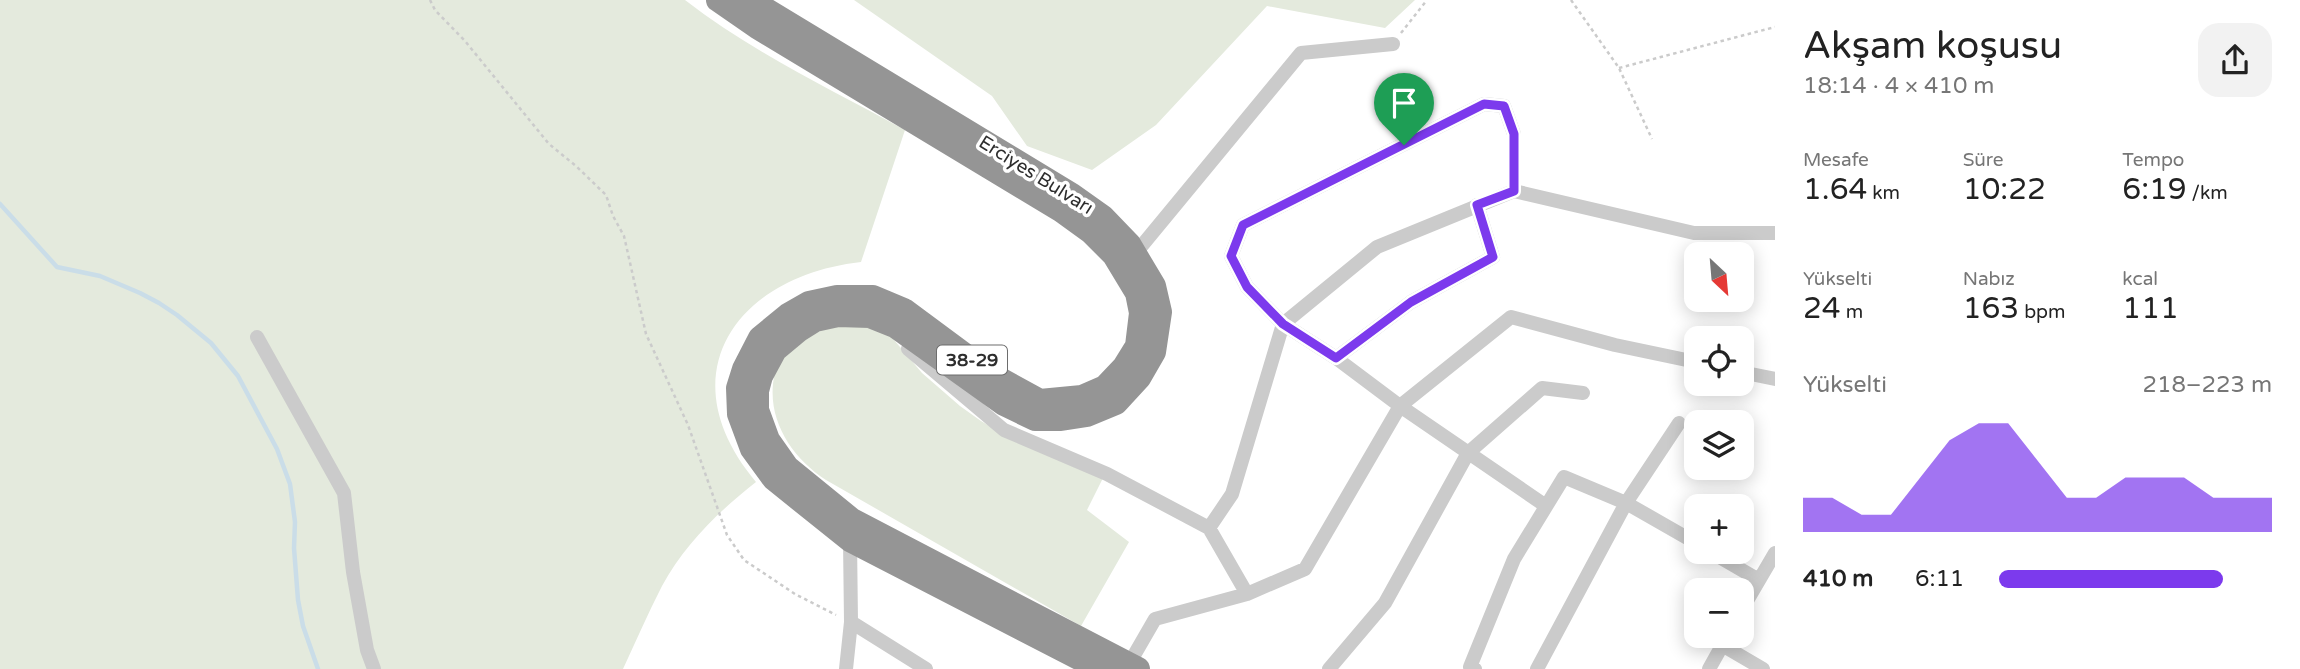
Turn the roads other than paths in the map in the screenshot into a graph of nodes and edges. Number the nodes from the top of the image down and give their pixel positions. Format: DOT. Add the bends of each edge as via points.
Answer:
graph roads {
  1 [pos="718,0"];
  2 [pos="750,0"];
  3 [pos="1392,44"];
  4 [pos="1514,191"];
  5 [pos="1477,205"];
  6 [pos="1775,233"];
  7 [pos="1135,254"];
  8 [pos="881,320"];
  9 [pos="1283,324"];
  10 [pos="257,337"];
  11 [pos="1336,358"];
  12 [pos="1684,359"];
  13 [pos="1754,375"];
  14 [pos="1775,379"];
  15 [pos="1583,393"];
  16 [pos="1399,406"];
  17 [pos="1679,423"];
  18 [pos="1468,453"];
  19 [pos="1626,503"];
  20 [pos="1546,506"];
  21 [pos="1209,528"];
  22 [pos="1684,536"];
  23 [pos="850,540"];
  24 [pos="1775,553"];
  25 [pos="1731,564"];
  26 [pos="1759,580"];
  27 [pos="1754,589"];
  28 [pos="1247,594"];
  29 [pos="851,622"];
  30 [pos="1721,648"];
  31 [pos="1735,648"];
  32 [pos="1134,667"];
  33 [pos="374,669"];
  34 [pos="846,669"];
  35 [pos="926,669"];
  36 [pos="1100,669"];
  37 [pos="1329,669"];
  38 [pos="1475,669"];
  39 [pos="1537,669"];
  40 [pos="1709,669"];
  41 [pos="1763,669"];
  1 -- 23 [label="highway, Erciyes Bulvarı / 38-29" via="1091,232 1114,255 1137,293 1142,313 1137,346 1124,367 1105,387 1060,401 1040,401 1013,388 904,310 873,298 837,297 809,303 788,315 760,338 744,369 738,388 739,414 752,449 774,479"];
  2 -- 7 [label="highway, Erciyes Bulvarı / 38-29" via="1072,195 1103,218"];
  3 -- 7 [label="street" via="1301,53"];
  4 -- 5 [label="street"];
  4 -- 6 [label="street" via="1694,233"];
  4 -- 9 [label="street" via="1514,134 1504,106 1484,104 1243,225 1231,256 1247,287"];
  5 -- 9 [label="street" via="1377,247"];
  5 -- 11 [label="street" via="1493,257 1411,302"];
  7 -- 8 [label="highway, Erciyes Bulvarı / 38-29" via="1154,286 1160,312 1154,352 1139,378 1116,402 1087,415 1035,419 1004,404"];
  8 -- 21 [label="street" via="1004,430 1107,474"];
  8 -- 32 [label="highway, Erciyes Bulvarı / 38-29" via="849,316 815,320 775,350 761,376 757,410 768,440 787,467 852,520"];
  9 -- 11 [label="street"];
  9 -- 21 [label="street" via="1232,494"];
  10 -- 33 [label="street" via="344,493 353,572"];
  11 -- 16 [label="street"];
  12 -- 16 [label="street" via="1511,317"];
  13 -- 14 [label="street"];
  15 -- 18 [label="street" via="1542,388"];
  16 -- 18 [label="street"];
  16 -- 28 [label="street" via="1305,569"];
  17 -- 19 [label="street"];
  18 -- 20 [label="street"];
  18 -- 37 [label="street" via="1385,603"];
  19 -- 20 [label="street" via="1564,477"];
  19 -- 22 [label="street"];
  19 -- 39 [label="street"];
  20 -- 38 [label="street" via="1514,559 1470,667"];
  21 -- 28 [label="street"];
  23 -- 29 [label="street"];
  23 -- 36 [label="highway, Erciyes Bulvarı / 38-29"];
  24 -- 26 [label="street"];
  25 -- 26 [label="street"];
  26 -- 27 [label="street"];
  28 -- 32 [label="street" via="1155,619"];
  29 -- 34 [label="street"];
  29 -- 35 [label="street"];
  30 -- 40 [label="street"];
  31 -- 41 [label="street"];
}
